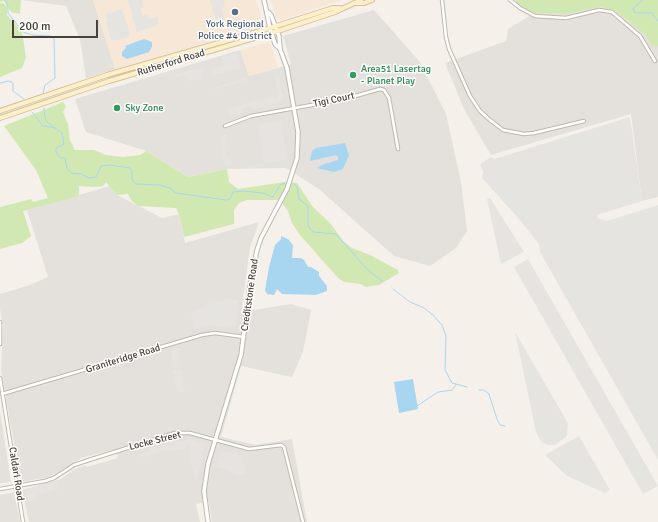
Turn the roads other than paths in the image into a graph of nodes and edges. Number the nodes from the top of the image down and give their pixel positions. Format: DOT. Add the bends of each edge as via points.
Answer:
graph roads {
  1 [pos="264,0"];
  2 [pos="372,0"];
  3 [pos="442,0"];
  4 [pos="510,0"];
  5 [pos="359,1"];
  6 [pos="268,12"];
  7 [pos="270,28"];
  8 [pos="276,29"];
  9 [pos="272,33"];
  10 [pos="280,49"];
  11 [pos="655,60"];
  12 [pos="295,108"];
  13 [pos="0,111"];
  14 [pos="0,118"];
  15 [pos="584,121"];
  16 [pos="225,126"];
  17 [pos="398,149"];
  18 [pos="0,322"];
  19 [pos="244,336"];
  20 [pos="0,344"];
  21 [pos="0,378"];
  22 [pos="2,394"];
  23 [pos="215,439"];
  24 [pos="17,486"];
  25 [pos="0,489"];
  26 [pos="24,522"];
  27 [pos="208,522"];
  28 [pos="303,522"];
  1 -- 6 [label="street"];
  2 -- 5 [label="main road, Rutherford Road" via="364,3"];
  3 -- 15 [label="street" via="449,49 470,96 490,120 503,130 524,134"];
  4 -- 11 [label="street" via="535,16 566,18 599,10 612,12 640,36"];
  5 -- 8 [label="main road, Rutherford Road" via="335,12"];
  6 -- 7 [label="street, Creditstone Road"];
  6 -- 8 [label="street, Creditstone Road"];
  7 -- 8 [label="main road, Rutherford Road"];
  7 -- 9 [label="street, Creditstone Road"];
  7 -- 13 [label="main road, Rutherford Road" via="107,75"];
  8 -- 9 [label="main road, Rutherford Road"];
  8 -- 10 [label="street, Creditstone Road" via="281,42"];
  9 -- 10 [label="street, Creditstone Road" via="275,44"];
  9 -- 14 [label="main road, Rutherford Road" via="104,83"];
  10 -- 12 [label="street, Creditstone Road" via="287,68"];
  12 -- 16 [label="street" via="251,116"];
  12 -- 17 [label="street, Tigi Court" via="345,99 377,89 384,90 389,98"];
  12 -- 19 [label="street, Creditstone Road" via="298,132 296,164 287,189 257,250"];
  18 -- 20 [label="street"];
  19 -- 22 [label="street, Graniteridge Road" via="215,333 202,335"];
  19 -- 23 [label="street, Creditstone Road" via="238,367"];
  21 -- 22 [label="street, Caldari Road"];
  22 -- 24 [label="street, Caldari Road"];
  23 -- 24 [label="street, Locke Street" via="190,433 175,434 74,465 49,479"];
  23 -- 27 [label="street, Creditstone Road" via="205,481"];
  23 -- 28 [label="street, Locke Street" via="249,449 281,445 284,447"];
  24 -- 25 [label="street, Locke Street"];
  24 -- 26 [label="street, Caldari Road"];
}
